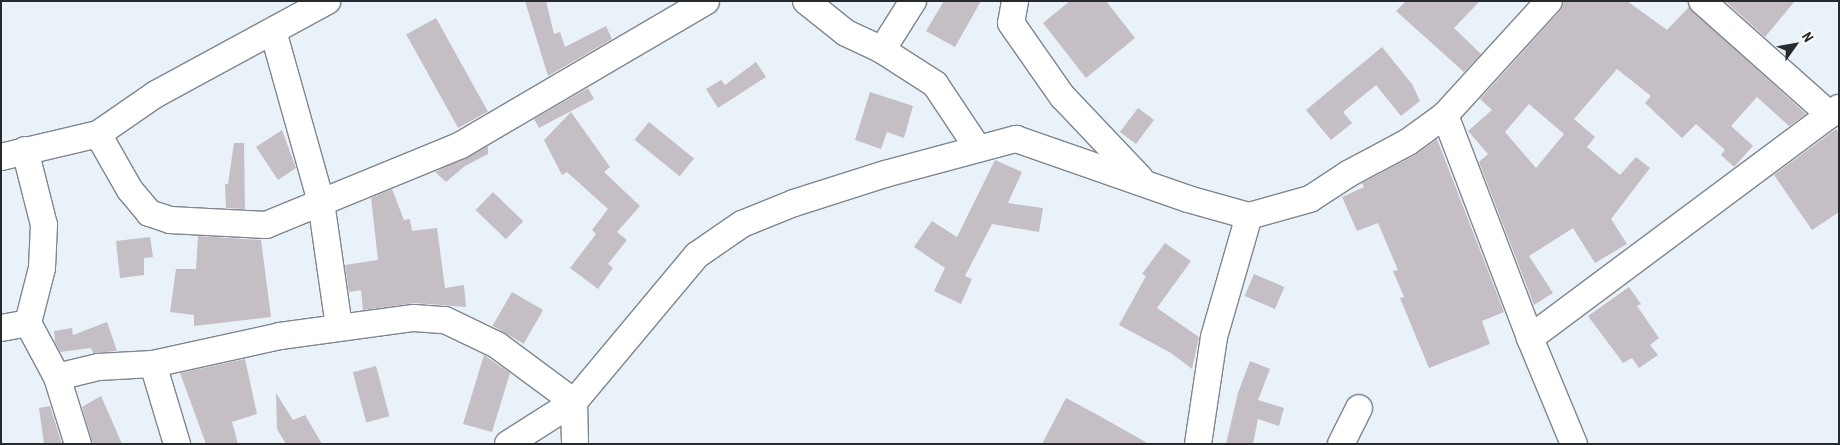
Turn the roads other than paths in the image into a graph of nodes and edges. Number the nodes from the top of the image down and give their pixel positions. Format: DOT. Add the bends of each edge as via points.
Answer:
graph roads {
  1 [pos="327,1"];
  2 [pos="706,1"];
  3 [pos="806,1"];
  4 [pos="914,1"];
  5 [pos="1015,1"];
  6 [pos="1550,1"];
  7 [pos="1702,1"];
  8 [pos="273,31"];
  9 [pos="882,50"];
  10 [pos="1834,112"];
  11 [pos="1445,115"];
  12 [pos="98,134"];
  13 [pos="977,148"];
  14 [pos="13,153"];
  15 [pos="1143,180"];
  16 [pos="321,202"];
  17 [pos="1249,216"];
  18 [pos="28,323"];
  19 [pos="339,327"];
  20 [pos="1,328"];
  21 [pos="1530,338"];
  22 [pos="153,364"];
  23 [pos="57,377"];
  24 [pos="574,402"];
  25 [pos="1359,408"];
  26 [pos="78,444"];
  27 [pos="177,444"];
  28 [pos="508,444"];
  29 [pos="575,444"];
  30 [pos="1198,444"];
  31 [pos="1341,444"];
  32 [pos="1574,444"];
  1 -- 8 [label="street"];
  2 -- 16 [label="street" via="460,145"];
  3 -- 9 [label="street" via="846,33"];
  4 -- 9 [label="street"];
  5 -- 15 [label="street" via="1010,23 1057,89"];
  6 -- 11 [label="street"];
  7 -- 10 [label="street"];
  8 -- 12 [label="street" via="156,94"];
  8 -- 16 [label="street"];
  9 -- 13 [label="street" via="934,84"];
  10 -- 21 [label="street"];
  11 -- 17 [label="street" via="1408,142 1348,174 1310,200"];
  11 -- 21 [label="street"];
  12 -- 14 [label="street"];
  12 -- 16 [label="street" via="130,190 149,212 170,220 266,225"];
  13 -- 15 [label="street" via="1016,139"];
  13 -- 24 [label="street" via="803,200 742,224 698,255"];
  14 -- 18 [label="street" via="44,225 42,268"];
  15 -- 17 [label="street" via="1188,199"];
  16 -- 19 [label="street"];
  17 -- 30 [label="street" via="1214,336"];
  18 -- 20 [label="street"];
  18 -- 23 [label="street"];
  19 -- 22 [label="street" via="238,343"];
  19 -- 24 [label="street" via="414,318 445,320 497,345"];
  21 -- 32 [label="street"];
  22 -- 23 [label="street" via="98,367"];
  22 -- 27 [label="street"];
  23 -- 26 [label="street"];
  24 -- 28 [label="street"];
  24 -- 29 [label="street"];
  25 -- 31 [label="street"];
}
